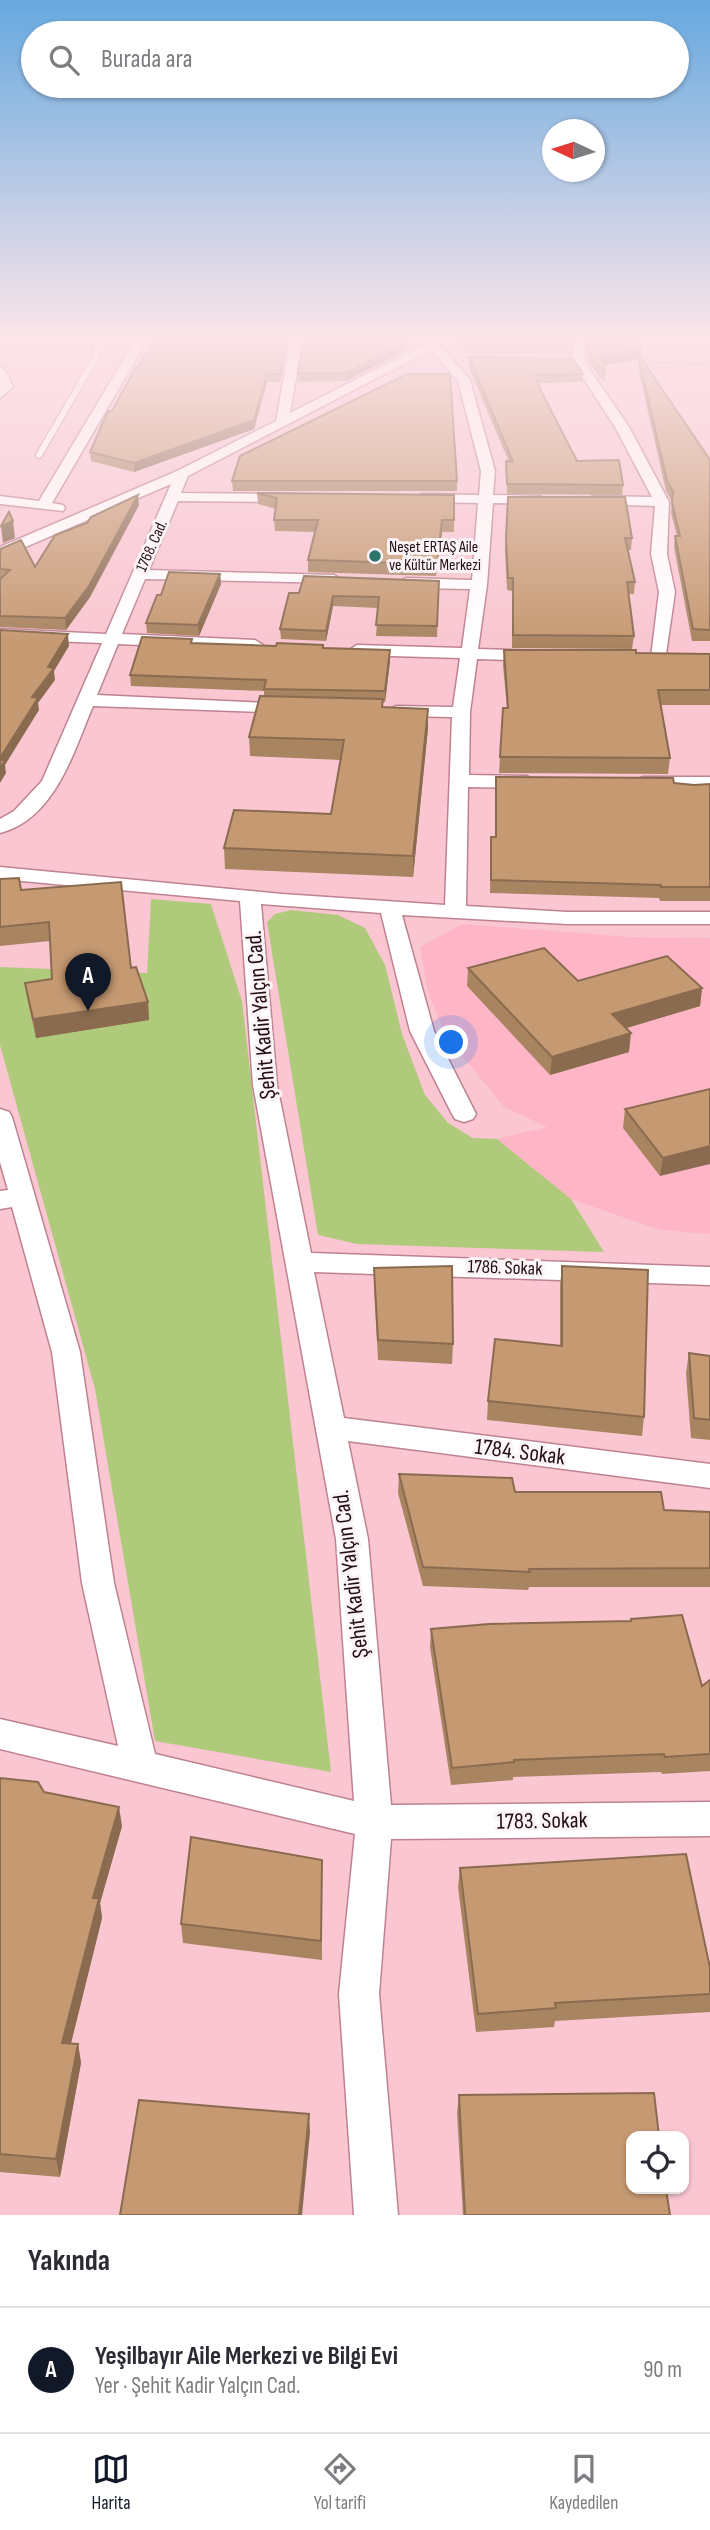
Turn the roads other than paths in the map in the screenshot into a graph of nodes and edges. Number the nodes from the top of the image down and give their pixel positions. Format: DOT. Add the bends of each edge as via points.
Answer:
graph roads {
  1 [pos="48,440"];
  2 [pos="82,440"];
  3 [pos="248,440"];
  4 [pos="480,440"];
  5 [pos="629,440"];
  6 [pos="39,455"];
  7 [pos="182,474"];
  8 [pos="173,497"];
  9 [pos="309,498"];
  10 [pos="404,498"];
  11 [pos="486,499"];
  12 [pos="0,500"];
  13 [pos="554,500"];
  14 [pos="581,500"];
  15 [pos="662,502"];
  16 [pos="43,506"];
  17 [pos="93,513"];
  18 [pos="0,554"];
  19 [pos="139,574"];
  20 [pos="354,581"];
  21 [pos="396,583"];
  22 [pos="479,585"];
  23 [pos="0,634"];
  24 [pos="112,640"];
  25 [pos="273,646"];
  26 [pos="342,649"];
  27 [pos="468,655"];
  28 [pos="550,656"];
  29 [pos="658,657"];
  30 [pos="86,700"];
  31 [pos="311,709"];
  32 [pos="379,710"];
  33 [pos="461,712"];
  34 [pos="459,781"];
  35 [pos="552,782"];
  36 [pos="619,783"];
  37 [pos="710,783"];
  38 [pos="0,827"];
  39 [pos="0,873"];
  40 [pos="250,896"];
  41 [pos="390,908"];
  42 [pos="455,912"];
  43 [pos="710,918"];
  44 [pos="464,1114"];
  45 [pos="0,1117"];
  46 [pos="11,1198"];
  47 [pos="299,1262"];
  48 [pos="710,1276"];
  49 [pos="331,1428"];
  50 [pos="710,1476"];
  51 [pos="0,1734"];
  52 [pos="140,1767"];
  53 [pos="710,1819"];
  54 [pos="374,1822"];
  55 [pos="376,2215"];
  1 -- 6 [label="lane"];
  2 -- 16 [label="street"];
  3 -- 7 [label="street"];
  4 -- 11 [label="street" via="488,471"];
  5 -- 15 [label="street"];
  7 -- 8 [label="street, 1768. Cad."];
  7 -- 17 [label="street"];
  8 -- 9 [label="street"];
  8 -- 19 [label="street, 1768. Cad."];
  10 -- 11 [label="street"];
  11 -- 13 [label="street"];
  11 -- 22 [label="street"];
  12 -- 16 [label="street"];
  14 -- 15 [label="street"];
  15 -- 29 [label="street" via="659,554 667,592"];
  16 -- 17 [label="street"];
  17 -- 18 [label="street"];
  19 -- 20 [label="street"];
  19 -- 24 [label="street, 1768. Cad."];
  21 -- 22 [label="street"];
  22 -- 27 [label="street"];
  23 -- 24 [label="street"];
  24 -- 25 [label="street"];
  24 -- 30 [label="street, 1768. Cad."];
  26 -- 27 [label="street"];
  27 -- 28 [label="street"];
  27 -- 33 [label="street"];
  30 -- 31 [label="street"];
  30 -- 38 [label="street, 1768. Cad." via="51,783 21,815"];
  32 -- 33 [label="street"];
  33 -- 34 [label="street"];
  34 -- 35 [label="street"];
  34 -- 42 [label="street"];
  36 -- 37 [label="street"];
  39 -- 40 [label="street"];
  40 -- 41 [label="street"];
  40 -- 47 [label="street, Şehit Kadir Yalçın Cad." via="265,1084"];
  41 -- 42 [label="street"];
  41 -- 44 [label="street" via="422,1031"];
  42 -- 43 [label="street"];
  45 -- 46 [label="street"];
  46 -- 52 [label="street" via="66,1352 98,1583"];
  47 -- 48 [label="street, 1786. Sokak"];
  47 -- 49 [label="street, Şehit Kadir Yalçın Cad."];
  49 -- 50 [label="street, 1784. Sokak"];
  49 -- 54 [label="street, Şehit Kadir Yalçın Cad." via="352,1539"];
  51 -- 52 [label="street, 1783. Sokak"];
  52 -- 54 [label="street, 1783. Sokak"];
  53 -- 54 [label="street, 1783. Sokak"];
  54 -- 55 [label="street, Şehit Kadir Yalçın Cad." via="359,1994"];
}
